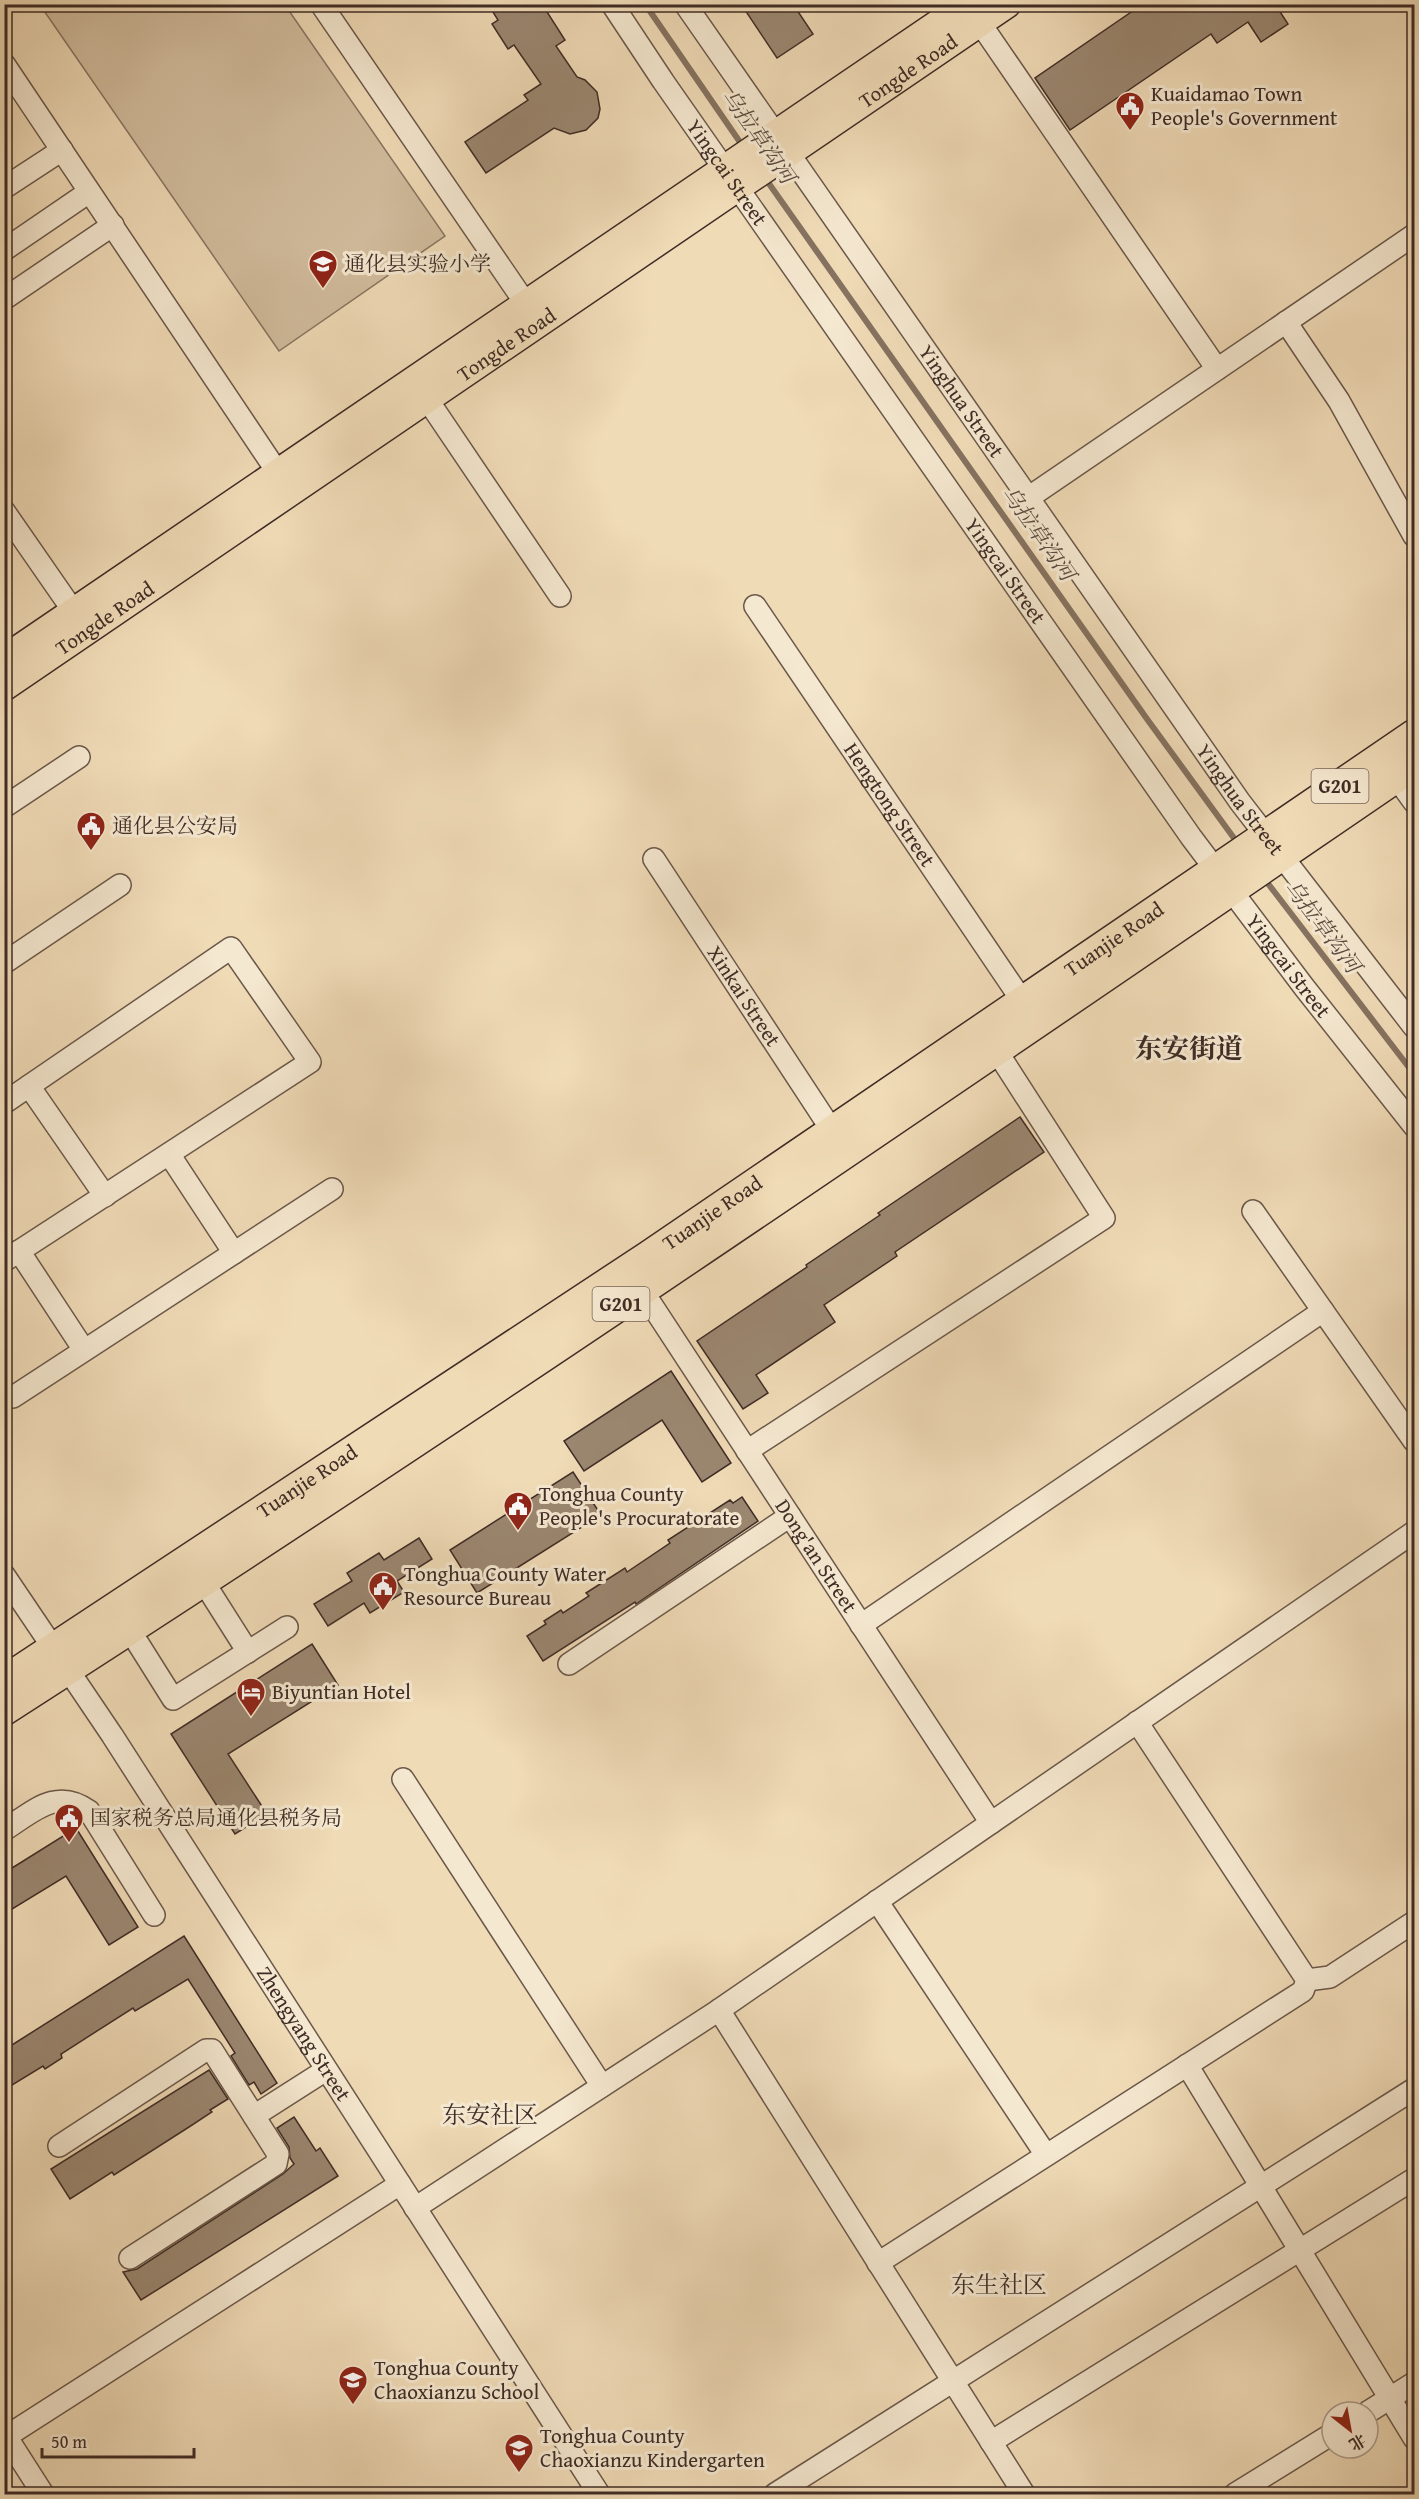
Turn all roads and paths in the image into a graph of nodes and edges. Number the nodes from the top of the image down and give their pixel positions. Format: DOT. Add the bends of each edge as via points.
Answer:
graph roads {
  1 [pos="321,4"];
  2 [pos="612,4"];
  3 [pos="685,4"];
  4 [pos="1007,4"];
  5 [pos="973,14"];
  6 [pos="4,64"];
  7 [pos="62,150"];
  8 [pos="773,150"];
  9 [pos="737,174"];
  10 [pos="4,188"];
  11 [pos="89,192"];
  12 [pos="113,225"];
  13 [pos="1414,235"];
  14 [pos="4,250"];
  15 [pos="4,299"];
  16 [pos="526,304"];
  17 [pos="1286,322"];
  18 [pos="1217,369"];
  19 [pos="427,399"];
  20 [pos="278,473"];
  21 [pos="1028,498"];
  22 [pos="4,511"];
  23 [pos="1414,536"];
  24 [pos="560,596"];
  25 [pos="754,606"];
  26 [pos="74,612"];
  27 [pos="4,659"];
  28 [pos="4,687"];
  29 [pos="1414,735"];
  30 [pos="79,757"];
  31 [pos="1405,771"];
  32 [pos="1414,802"];
  33 [pos="4,807"];
  34 [pos="1274,846"];
  35 [pos="654,859"];
  36 [pos="1223,880"];
  37 [pos="120,885"];
  38 [pos="4,963"];
  39 [pos="1023,1002"];
  40 [pos="1414,1027"];
  41 [pos="996,1050"];
  42 [pos="29,1086"];
  43 [pos="4,1102"];
  44 [pos="1414,1126"];
  45 [pos="833,1132"];
  46 [pos="169,1154"];
  47 [pos="332,1189"];
  48 [pos="105,1196"];
  49 [pos="1253,1211"];
  50 [pos="234,1253"];
  51 [pos="12,1256"];
  52 [pos="642,1290"];
  53 [pos="1323,1311"];
  54 [pos="84,1350"];
  55 [pos="13,1397"];
  56 [pos="1414,1441"];
  57 [pos="747,1451"];
  58 [pos="790,1516"];
  59 [pos="1414,1532"];
  60 [pos="4,1575"];
  61 [pos="203,1581"];
  62 [pos="861,1625"];
  63 [pos="287,1627"];
  64 [pos="129,1629"];
  65 [pos="248,1652"];
  66 [pos="61,1659"];
  67 [pos="569,1664"];
  68 [pos="4,1682"];
  69 [pos="4,1710"];
  70 [pos="1137,1722"];
  71 [pos="404,1779"];
  72 [pos="991,1823"];
  73 [pos="4,1830"];
  74 [pos="878,1900"];
  75 [pos="154,1915"];
  76 [pos="1414,1922"];
  77 [pos="1308,1980"];
  78 [pos="719,2010"];
  79 [pos="1187,2065"];
  80 [pos="326,2070"];
  81 [pos="602,2086"];
  82 [pos="1414,2089"];
  83 [pos="254,2116"];
  84 [pos="59,2146"];
  85 [pos="1046,2155"];
  86 [pos="1414,2179"];
  87 [pos="400,2184"];
  88 [pos="1261,2186"];
  89 [pos="415,2208"];
  90 [pos="1300,2250"];
  91 [pos="130,2258"];
  92 [pos="878,2263"];
  93 [pos="953,2382"];
  94 [pos="1414,2383"];
  95 [pos="1390,2398"];
  96 [pos="1380,2404"];
  97 [pos="5,2436"];
  98 [pos="1414,2438"];
  99 [pos="1320,2441"];
  100 [pos="991,2442"];
  101 [pos="43,2494"];
  102 [pos="599,2494"];
  103 [pos="775,2494"];
  104 [pos="1024,2494"];
  105 [pos="1235,2494"];
  1 -- 16 [label="street"];
  2 -- 9 [label="street, Yingcai Street"];
  3 -- 8 [label="street, Yinghua Street"];
  4 -- 5 [label="main road, Tongde Road"];
  5 -- 8 [label="main road, Tongde Road"];
  5 -- 18 [label="street"];
  6 -- 7 [label="street"];
  7 -- 10 [label="street"];
  7 -- 11 [label="street"];
  8 -- 9 [label="main road, Tongde Road"];
  8 -- 21 [label="street, Yinghua Street"];
  9 -- 16 [label="main road, Tongde Road"];
  9 -- 19 [label="main road, Tongde Road"];
  9 -- 36 [label="street, Yingcai Street"];
  11 -- 12 [label="street"];
  11 -- 14 [label="street"];
  12 -- 15 [label="street"];
  12 -- 20 [label="street"];
  13 -- 17 [label="street"];
  16 -- 20 [label="main road, Tongde Road"];
  17 -- 18 [label="street"];
  17 -- 23 [label="street" via="1339,401"];
  18 -- 21 [label="street"];
  19 -- 24 [label="street"];
  19 -- 28 [label="main road, Tongde Road"];
  20 -- 26 [label="main road, Tongde Road"];
  21 -- 34 [label="street, Yinghua Street"];
  22 -- 26 [label="street"];
  25 -- 39 [label="street, Hengtong Street"];
  26 -- 27 [label="main road, Tongde Road"];
  29 -- 34 [label="highway, Tuanjie Road / G201"];
  30 -- 33 [label="street"];
  31 -- 32 [label="street"];
  31 -- 34 [label="highway, Tuanjie Road / G201"];
  34 -- 36 [label="highway, Tuanjie Road / G201"];
  34 -- 40 [label="street, Yinghua Street"];
  35 -- 45 [label="street, Xinkai Street"];
  36 -- 39 [label="highway, Tuanjie Road / G201"];
  36 -- 41 [label="highway, Tuanjie Road / G201"];
  36 -- 44 [label="street, Yingcai Street"];
  37 -- 38 [label="street"];
  39 -- 45 [label="highway, Tuanjie Road / G201"];
  41 -- 52 [label="highway, Tuanjie Road / G201"];
  41 -- 57 [label="street" via="1104,1218"];
  42 -- 43 [label="street"];
  42 -- 46 [label="street" via="231,948 310,1062"];
  42 -- 48 [label="street"];
  45 -- 66 [label="highway, Tuanjie Road / G201" via="391,1428"];
  46 -- 48 [label="street"];
  46 -- 50 [label="street"];
  47 -- 50 [label="street"];
  48 -- 51 [label="street"];
  49 -- 53 [label="street"];
  50 -- 54 [label="street"];
  51 -- 54 [label="street"];
  52 -- 57 [label="street, Dong'an Street"];
  52 -- 61 [label="highway, Tuanjie Road / G201"];
  53 -- 56 [label="street"];
  53 -- 62 [label="street"];
  54 -- 55 [label="street"];
  57 -- 58 [label="street, Dong'an Street"];
  58 -- 62 [label="street, Dong'an Street"];
  58 -- 67 [label="street"];
  59 -- 70 [label="street"];
  60 -- 66 [label="street, Zhengyang Street"];
  61 -- 64 [label="highway, Tuanjie Road / G201"];
  61 -- 65 [label="street"];
  62 -- 72 [label="street, Dong'an Street"];
  63 -- 65 [label="street"];
  64 -- 65 [label="street" via="172,1699"];
  64 -- 66 [label="highway, Tuanjie Road / G201"];
  66 -- 68 [label="highway, Tuanjie Road / G201"];
  66 -- 69 [label="highway, Tuanjie Road / G201"];
  66 -- 80 [label="street, Zhengyang Street"];
  70 -- 72 [label="street"];
  70 -- 77 [label="street"];
  71 -- 81 [label="street"];
  72 -- 74 [label="street"];
  73 -- 75 [label="street" via="50,1801 80,1804 89,1810"];
  74 -- 78 [label="street"];
  74 -- 85 [label="street"];
  76 -- 77 [label="street" via="1330,1977"];
  77 -- 79 [label="street" via="1303,1991"];
  78 -- 81 [label="street"];
  78 -- 92 [label="street"];
  79 -- 85 [label="street"];
  79 -- 88 [label="street"];
  80 -- 83 [label="street"];
  80 -- 87 [label="street, Zhengyang Street"];
  81 -- 89 [label="street"];
  82 -- 88 [label="street"];
  83 -- 84 [label="street" via="212,2050 206,2050"];
  83 -- 91 [label="street" via="278,2154 276,2164"];
  85 -- 92 [label="street"];
  86 -- 90 [label="street"];
  87 -- 89 [label="street, Zhengyang Street"];
  87 -- 97 [label="street"];
  88 -- 90 [label="street"];
  88 -- 93 [label="street"];
  89 -- 102 [label="street, Zhengyang Street"];
  90 -- 95 [label="street"];
  90 -- 100 [label="street"];
  92 -- 93 [label="street"];
  93 -- 100 [label="street"];
  93 -- 103 [label="street"];
  94 -- 95 [label="street"];
  95 -- 96 [label="street"];
  95 -- 98 [label="street"];
  97 -- 101 [label="street"];
  99 -- 105 [label="street"];
  100 -- 104 [label="street"];
}
